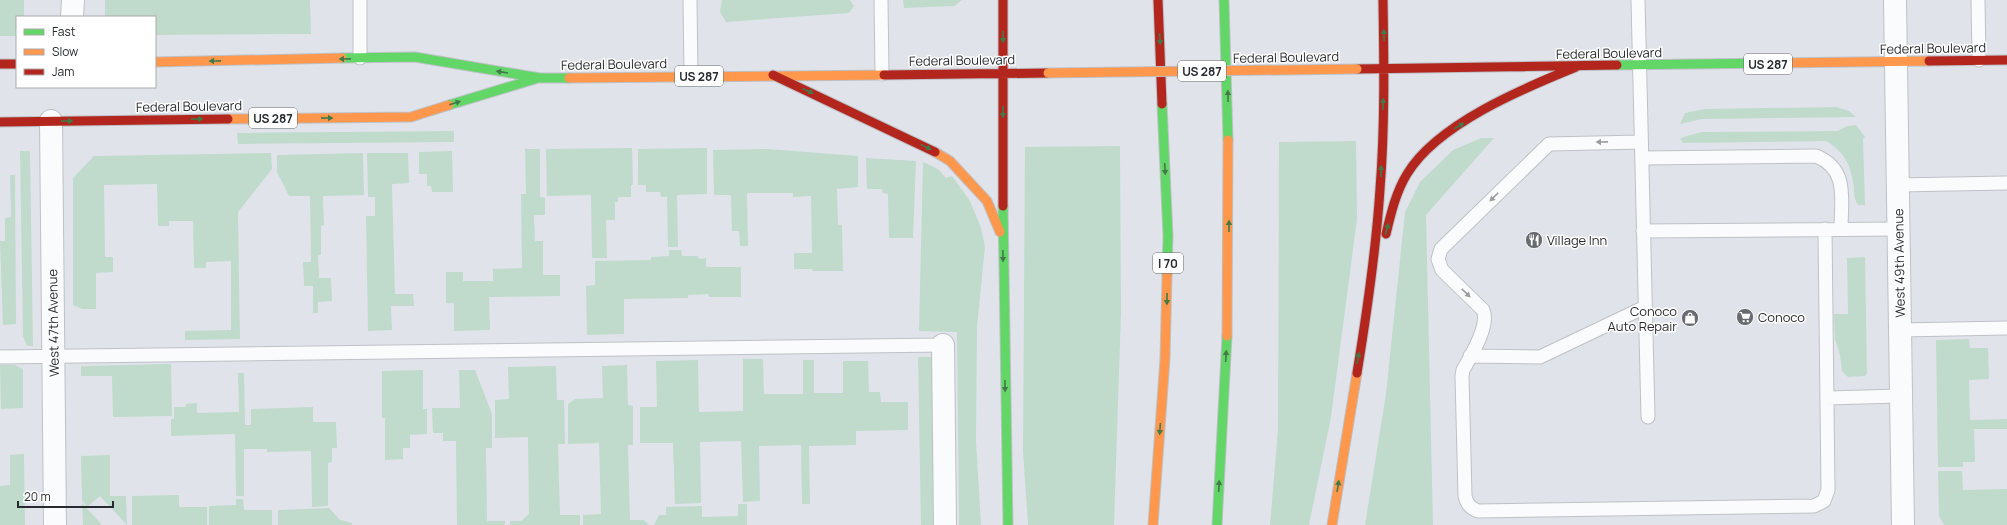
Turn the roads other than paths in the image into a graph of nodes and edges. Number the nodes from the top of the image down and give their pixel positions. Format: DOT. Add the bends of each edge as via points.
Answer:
graph roads {
  1 [pos="73,0"];
  2 [pos="365,0"];
  3 [pos="690,0"];
  4 [pos="882,0"];
  5 [pos="891,0"];
  6 [pos="1003,0"];
  7 [pos="1158,0"];
  8 [pos="1224,0"];
  9 [pos="1383,0"];
  10 [pos="1638,0"];
  11 [pos="1895,0"];
  12 [pos="1978,0"];
  13 [pos="882,15"];
  14 [pos="72,16"];
  15 [pos="360,58"];
  16 [pos="1979,60"];
  17 [pos="2007,60"];
  18 [pos="156,62"];
  19 [pos="1896,62"];
  20 [pos="0,64"];
  21 [pos="16,64"];
  22 [pos="1640,66"];
  23 [pos="1576,67"];
  24 [pos="1384,69"];
  25 [pos="1003,73"];
  26 [pos="882,74"];
  27 [pos="773,75"];
  28 [pos="690,76"];
  29 [pos="540,78"];
  30 [pos="51,121"];
  31 [pos="0,122"];
  32 [pos="1641,142"];
  33 [pos="1642,158"];
  34 [pos="2007,183"];
  35 [pos="1897,185"];
  36 [pos="1825,229"];
  37 [pos="1841,229"];
  38 [pos="1898,229"];
  39 [pos="1643,231"];
  40 [pos="1003,240"];
  41 [pos="1369,293"];
  42 [pos="1645,307"];
  43 [pos="2007,328"];
  44 [pos="1900,330"];
  45 [pos="943,345"];
  46 [pos="0,356"];
  47 [pos="53,356"];
  48 [pos="1470,356"];
  49 [pos="1901,396"];
  50 [pos="1827,398"];
  51 [pos="1648,417"];
  52 [pos="55,525"];
  53 [pos="945,525"];
  54 [pos="1008,525"];
  55 [pos="1153,525"];
  56 [pos="1217,525"];
  57 [pos="1332,525"];
  58 [pos="1903,525"];
  1 -- 14 [label="street"];
  2 -- 15 [label="lane"];
  3 -- 28 [label="lane"];
  4 -- 13 [label="lane"];
  5 -- 13 [label="lane"];
  6 -- 25 [label="main road, one-way"];
  7 -- 55 [label="main road, I 70, one-way" via="1168,236 1165,359"];
  56 -- 8 [label="main road, one-way" via="1229,235"];
  24 -- 9 [label="main road, one-way"];
  10 -- 22 [label="lane"];
  11 -- 19 [label="street, West 49th Avenue"];
  12 -- 16 [label="lane"];
  13 -- 26 [label="lane"];
  15 -- 18 [label="main road, Federal Boulevard / US 287, one-way"];
  29 -- 15 [label="main road, Federal Boulevard / US 287, one-way" via="415,57"];
  16 -- 17 [label="main road, Federal Boulevard / US 287"];
  16 -- 19 [label="main road, Federal Boulevard / US 287"];
  19 -- 22 [label="main road, Federal Boulevard / US 287"];
  19 -- 35 [label="street, West 49th Avenue"];
  20 -- 21 [label="main road"];
  22 -- 23 [label="main road, Federal Boulevard / US 287"];
  22 -- 32 [label="lane"];
  23 -- 24 [label="main road, Federal Boulevard / US 287"];
  41 -- 23 [label="main road, one-way" via="1393,207 1408,172 1426,149 1457,126 1538,82"];
  24 -- 25 [label="main road, Federal Boulevard / US 287, bridge"];
  41 -- 24 [label="main road, one-way" via="1380,192"];
  25 -- 26 [label="main road, Federal Boulevard / US 287"];
  25 -- 40 [label="main road, one-way"];
  26 -- 27 [label="main road, Federal Boulevard / US 287"];
  27 -- 28 [label="main road, Federal Boulevard / US 287"];
  27 -- 40 [label="main road, one-way" via="950,161 987,201"];
  28 -- 29 [label="main road, Federal Boulevard / US 287"];
  30 -- 29 [label="main road, Federal Boulevard / US 287, one-way" via="411,117"];
  30 -- 31 [label="main road, Federal Boulevard / US 287"];
  30 -- 47 [label="street, West 47th Avenue"];
  32 -- 33 [label="lane"];
  32 -- 48 [label="lane, one-way" via="1548,144 1441,249 1438,259 1442,270 1483,310 1486,320"];
  33 -- 37 [label="lane" via="1816,156 1826,160 1838,174 1841,184"];
  33 -- 39 [label="lane"];
  34 -- 35 [label="lane"];
  35 -- 38 [label="street, West 49th Avenue"];
  36 -- 37 [label="lane"];
  36 -- 39 [label="lane"];
  36 -- 50 [label="lane"];
  37 -- 38 [label="lane"];
  38 -- 44 [label="street, West 49th Avenue"];
  39 -- 42 [label="lane"];
  40 -- 54 [label="main road, one-way"];
  57 -- 41 [label="main road, one-way"];
  42 -- 48 [label="lane" via="1540,357"];
  42 -- 51 [label="lane"];
  43 -- 44 [label="lane"];
  44 -- 49 [label="street, West 49th Avenue"];
  45 -- 47 [label="lane"];
  45 -- 53 [label="street"];
  46 -- 47 [label="lane"];
  47 -- 52 [label="street, West 47th Avenue"];
  48 -- 50 [label="lane" via="1462,376 1465,496 1469,506 1478,512 1819,504 1824,501 1828,490"];
  49 -- 50 [label="lane"];
  49 -- 58 [label="street, West 49th Avenue"];
}
